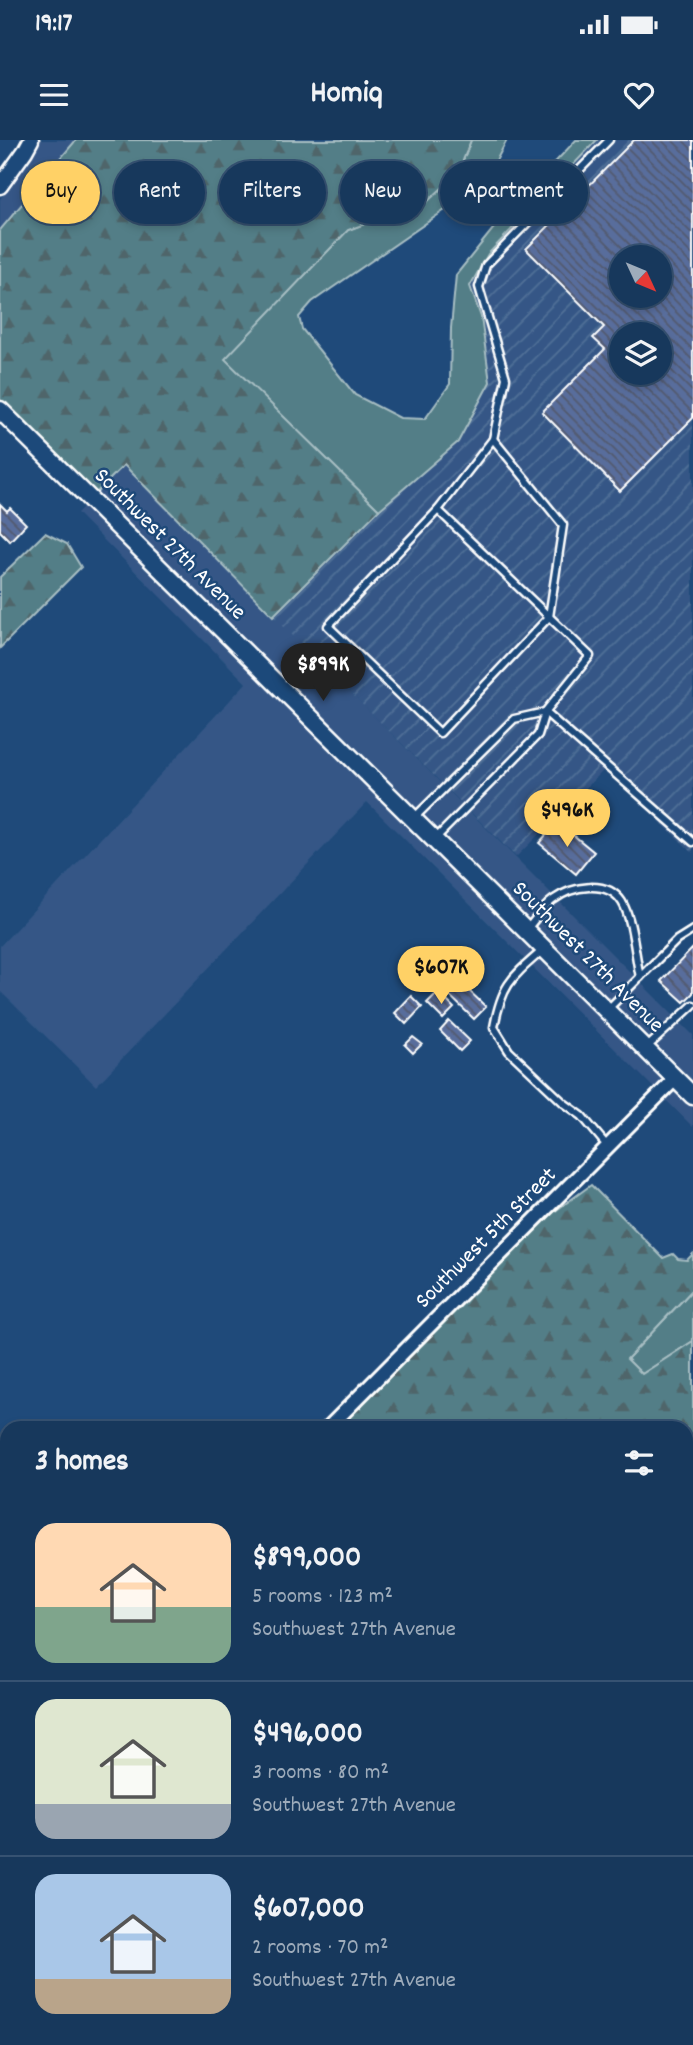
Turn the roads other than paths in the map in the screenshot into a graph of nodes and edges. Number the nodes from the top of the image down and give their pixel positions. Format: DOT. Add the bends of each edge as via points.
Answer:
graph roads {
  1 [pos="31,140"];
  2 [pos="609,140"];
  3 [pos="0,186"];
  4 [pos="0,410"];
  5 [pos="493,439"];
  6 [pos="438,510"];
  7 [pos="550,617"];
  8 [pos="545,712"];
  9 [pos="414,818"];
  10 [pos="435,839"];
  11 [pos="693,842"];
  12 [pos="527,930"];
  13 [pos="693,930"];
  14 [pos="545,948"];
  15 [pos="640,977"];
  16 [pos="693,1005"];
  17 [pos="607,1010"];
  18 [pos="645,1049"];
  19 [pos="675,1079"];
  20 [pos="693,1096"];
  21 [pos="608,1147"];
  22 [pos="335,1421"];
  1 -- 3 [label="street"];
  2 -- 5 [label="lane" via="486,265 479,287 506,378"];
  4 -- 9 [label="main road, Southwest 27th Avenue"];
  5 -- 6 [label="lane"];
  5 -- 7 [label="lane" via="563,525"];
  6 -- 7 [label="lane"];
  6 -- 7 [label="lane" via="328,626 365,662 440,733"];
  7 -- 8 [label="lane" via="590,656"];
  8 -- 9 [label="lane" via="514,719"];
  8 -- 10 [label="lane" via="538,735"];
  8 -- 11 [label="lane"];
  9 -- 10 [label="main road, Southwest 27th Avenue"];
  10 -- 12 [label="main road, Southwest 27th Avenue"];
  12 -- 14 [label="main road, Southwest 27th Avenue"];
  12 -- 15 [label="lane" via="550,902 566,891 594,887 612,891 623,903 629,921"];
  13 -- 15 [label="lane"];
  14 -- 17 [label="main road, Southwest 27th Avenue"];
  14 -- 21 [label="lane" via="514,975 500,998 494,1027 509,1051 582,1116"];
  15 -- 17 [label="lane"];
  16 -- 18 [label="lane"];
  17 -- 18 [label="main road, Southwest 27th Avenue"];
  18 -- 19 [label="main road, Southwest 27th Avenue"];
  19 -- 20 [label="main road, Southwest 27th Avenue"];
  19 -- 21 [label="street, Southwest 5th Street"];
  21 -- 22 [label="street, Southwest 5th Street"];
}
